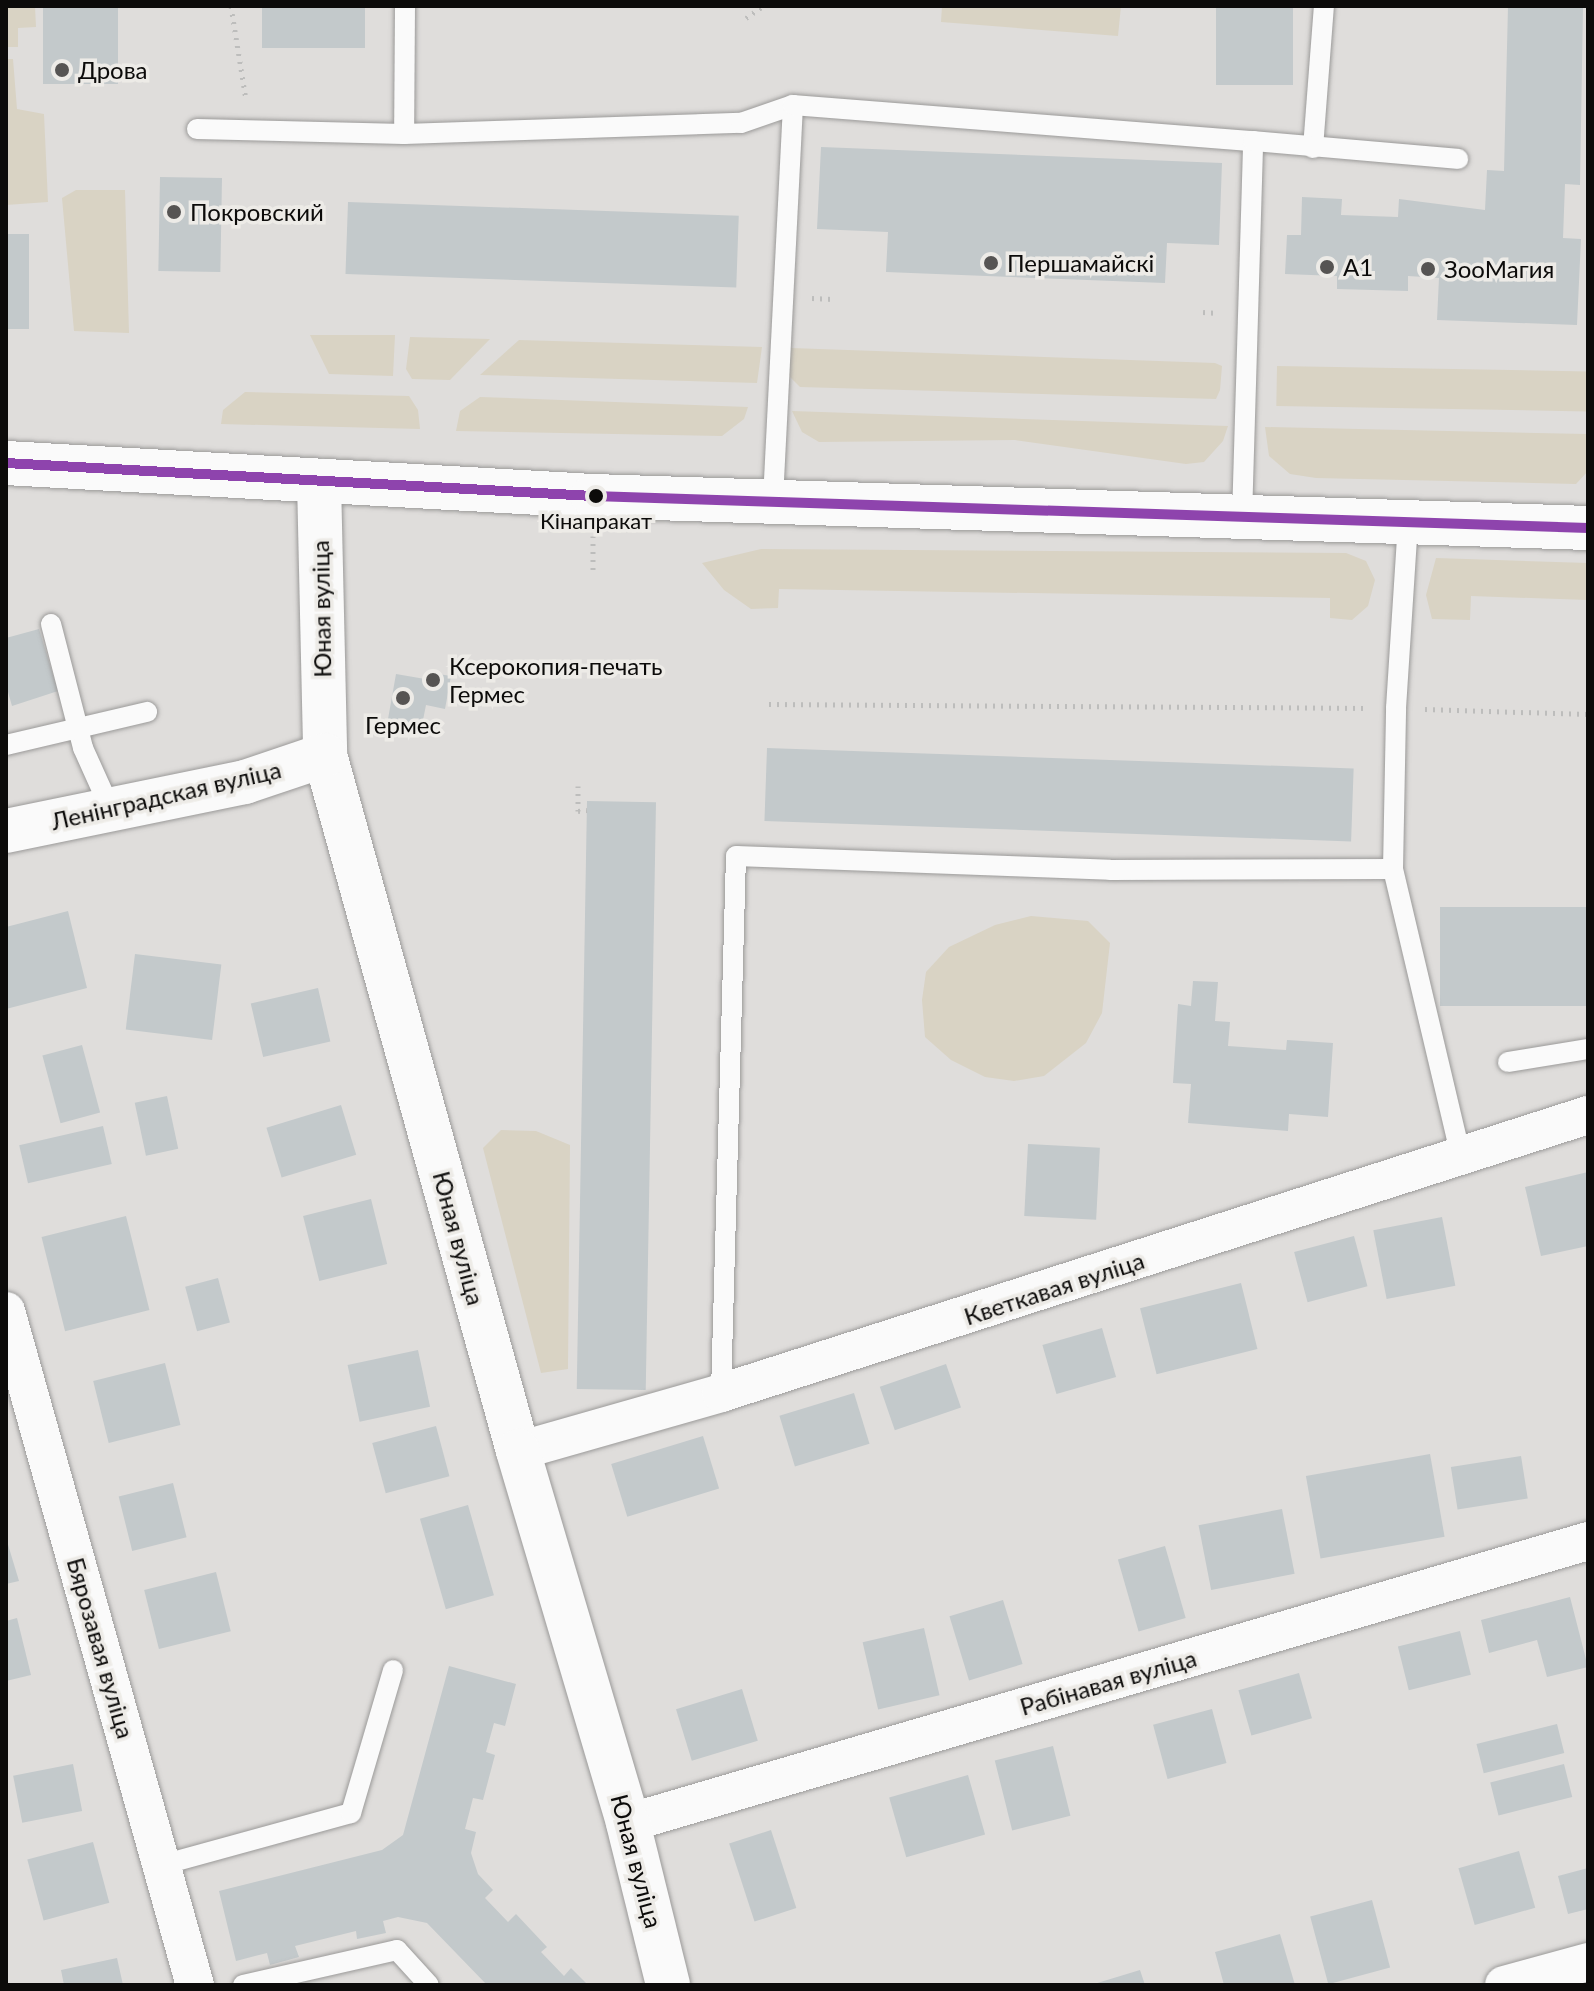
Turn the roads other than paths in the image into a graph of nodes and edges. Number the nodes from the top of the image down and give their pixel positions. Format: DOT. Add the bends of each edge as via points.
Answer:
graph roads {
  1 [pos="405,6"];
  2 [pos="1324,6"];
  3 [pos="793,105"];
  4 [pos="197,129"];
  5 [pos="404,134"];
  6 [pos="1253,141"];
  7 [pos="1313,148"];
  8 [pos="1458,159"];
  9 [pos="6,463"];
  10 [pos="319,481"];
  11 [pos="773,503"];
  12 [pos="1242,518"];
  13 [pos="1408,523"];
  14 [pos="1588,528"];
  15 [pos="51,624"];
  16 [pos="147,712"];
  17 [pos="81,731"];
  18 [pos="6,745"];
  19 [pos="325,755"];
  20 [pos="110,808"];
  21 [pos="6,831"];
  22 [pos="1393,869"];
  23 [pos="1588,1049"];
  24 [pos="1508,1062"];
  25 [pos="1588,1115"];
  26 [pos="1461,1156"];
  27 [pos="6,1311"];
  28 [pos="721,1393"];
  29 [pos="518,1451"];
  30 [pos="1588,1541"];
  31 [pos="393,1670"];
  32 [pos="628,1823"];
  33 [pos="162,1865"];
  34 [pos="1588,1962"];
  35 [pos="195,1985"];
  36 [pos="243,1985"];
  37 [pos="429,1985"];
  38 [pos="668,1985"];
  39 [pos="1504,1985"];
  1 -- 5 [label="lane"];
  2 -- 7 [label="lane"];
  3 -- 5 [label="lane" via="741,123"];
  3 -- 6 [label="lane"];
  3 -- 11 [label="lane"];
  4 -- 5 [label="lane"];
  6 -- 7 [label="lane"];
  6 -- 12 [label="lane"];
  7 -- 8 [label="lane"];
  9 -- 10 [label="street"];
  10 -- 11 [label="street"];
  10 -- 19 [label="street, Юная вуліца"];
  11 -- 12 [label="street"];
  12 -- 13 [label="street"];
  13 -- 14 [label="street"];
  13 -- 22 [label="lane"];
  15 -- 17 [label="lane"];
  16 -- 17 [label="lane"];
  17 -- 18 [label="lane"];
  17 -- 20 [label="lane" via="83,748"];
  19 -- 20 [label="street, Ленінградская вуліца" via="245,782"];
  19 -- 29 [label="street, Юная вуліца"];
  20 -- 21 [label="street, Ленінградская вуліца"];
  22 -- 26 [label="lane"];
  22 -- 28 [label="lane" via="1110,870 736,856"];
  23 -- 24 [label="lane"];
  25 -- 26 [label="street, Кветкавая вуліца"];
  26 -- 28 [label="street, Кветкавая вуліца"];
  27 -- 33 [label="street, Бярозавая вуліца"];
  28 -- 29 [label="street, Кветкавая вуліца"];
  29 -- 32 [label="street, Юная вуліца"];
  30 -- 32 [label="street, Рабінавая вуліца"];
  31 -- 33 [label="lane" via="351,1813"];
  32 -- 38 [label="street, Юная вуліца"];
  33 -- 35 [label="street, Бярозавая вуліца"];
  34 -- 39 [label="street"];
  36 -- 37 [label="lane" via="397,1950"];
}
